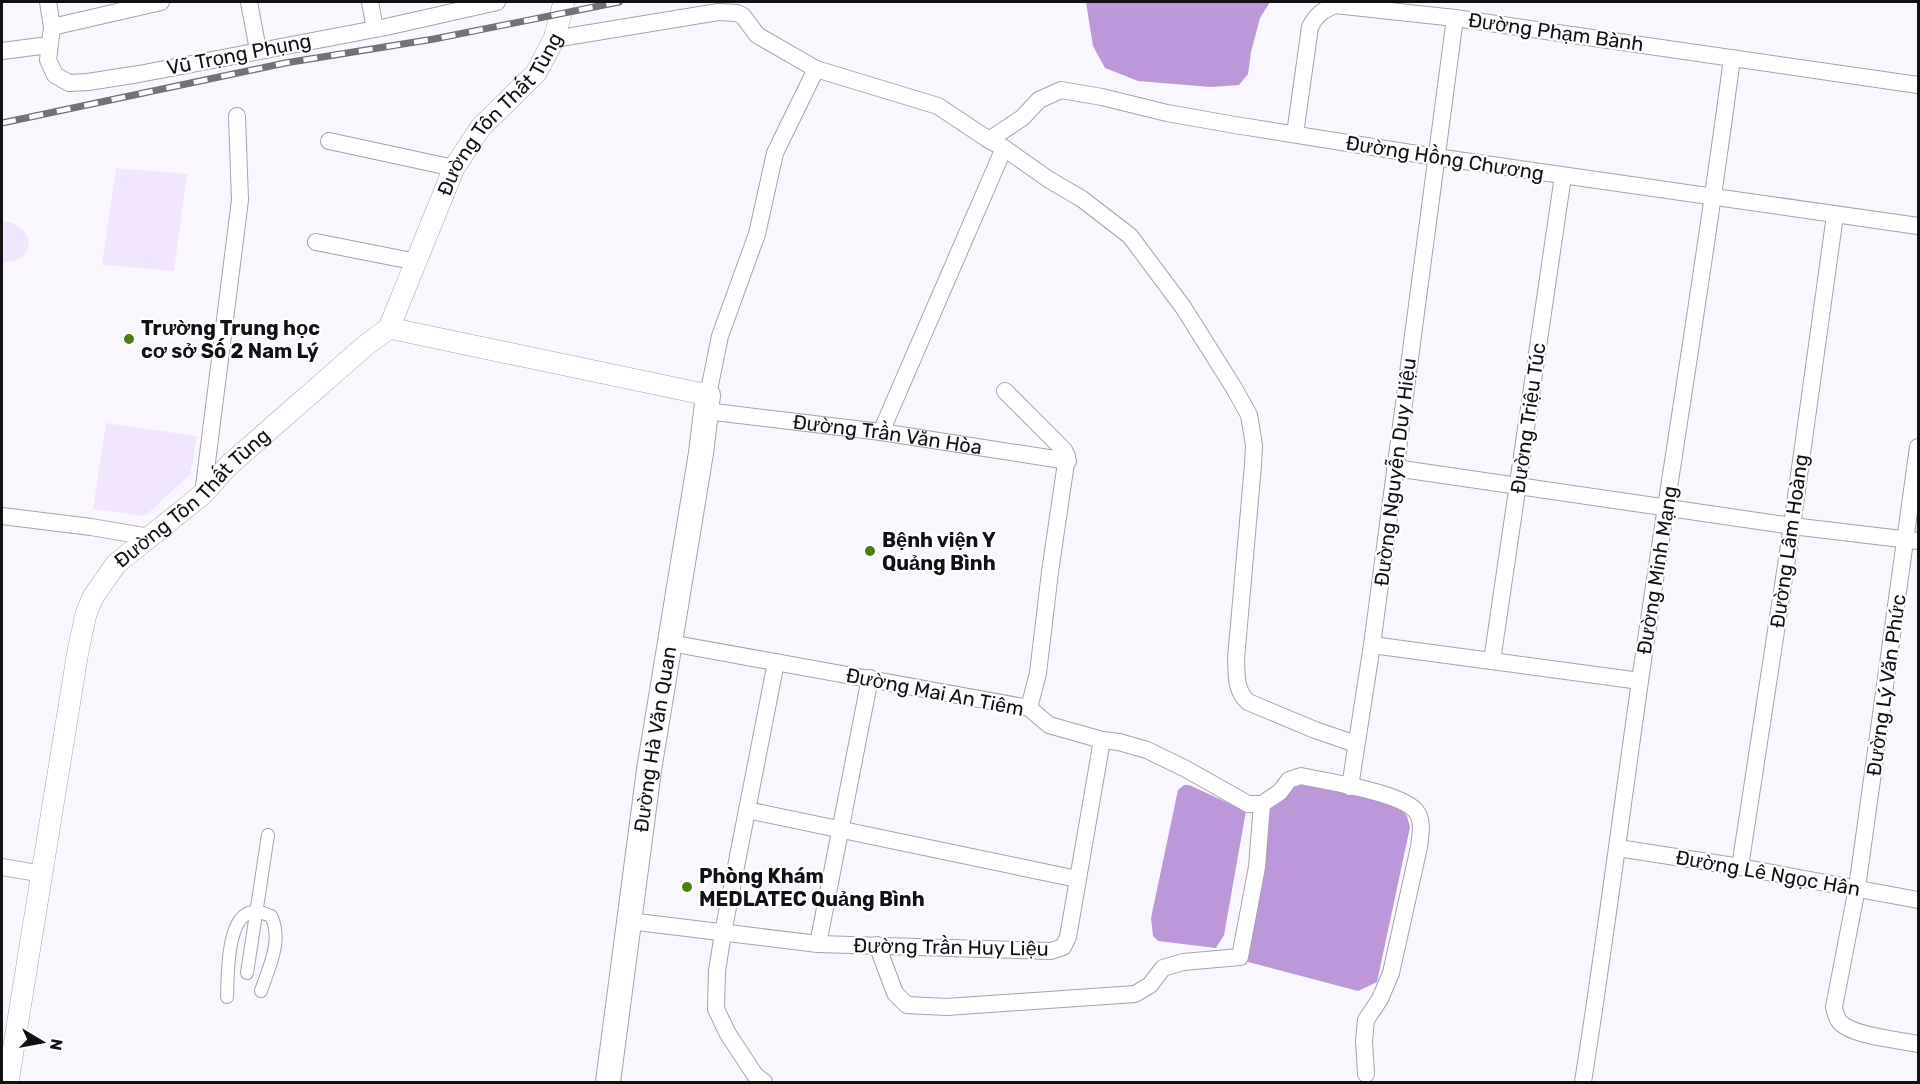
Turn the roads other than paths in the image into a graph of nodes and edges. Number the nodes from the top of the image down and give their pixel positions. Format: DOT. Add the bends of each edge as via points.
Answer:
graph roads {
  1 [pos="48,2"];
  2 [pos="160,2"];
  3 [pos="249,2"];
  4 [pos="370,2"];
  5 [pos="497,2"];
  6 [pos="564,2"];
  7 [pos="1455,18"];
  8 [pos="52,27"];
  9 [pos="375,29"];
  10 [pos="554,39"];
  11 [pos="49,45"];
  12 [pos="258,50"];
  13 [pos="2,51"];
  14 [pos="1732,58"];
  15 [pos="816,69"];
  16 [pos="1918,85"];
  17 [pos="237,116"];
  18 [pos="1296,134"];
  19 [pos="329,141"];
  20 [pos="996,144"];
  21 [pos="1436,157"];
  22 [pos="454,168"];
  23 [pos="1563,176"];
  24 [pos="1714,196"];
  25 [pos="1835,215"];
  26 [pos="1918,226"];
  27 [pos="316,242"];
  28 [pos="417,262"];
  29 [pos="389,328"];
  30 [pos="1005,391"];
  31 [pos="707,403"];
  32 [pos="881,432"];
  33 [pos="1918,447"];
  34 [pos="1068,461"];
  35 [pos="1395,468"];
  36 [pos="1518,486"];
  37 [pos="203,494"];
  38 [pos="1666,507"];
  39 [pos="2,516"];
  40 [pos="1792,526"];
  41 [pos="150,537"];
  42 [pos="1912,540"];
  43 [pos="670,643"];
  44 [pos="1372,645"];
  45 [pos="1492,661"];
  46 [pos="776,662"];
  47 [pos="870,678"];
  48 [pos="1640,681"];
  49 [pos="1029,708"];
  50 [pos="1102,740"];
  51 [pos="1356,744"];
  52 [pos="1350,787"];
  53 [pos="1262,804"];
  54 [pos="747,810"];
  55 [pos="841,829"];
  56 [pos="268,835"];
  57 [pos="1618,848"];
  58 [pos="2,867"];
  59 [pos="1740,867"];
  60 [pos="43,874"];
  61 [pos="1077,879"];
  62 [pos="1857,888"];
  63 [pos="1918,900"];
  64 [pos="256,911"];
  65 [pos="629,921"];
  66 [pos="723,933"];
  67 [pos="818,944"];
  68 [pos="877,945"];
  69 [pos="247,973"];
  70 [pos="261,991"];
  71 [pos="227,997"];
  72 [pos="1918,1044"];
  73 [pos="1366,1074"];
  74 [pos="8,1083"];
  75 [pos="608,1083"];
  76 [pos="764,1083"];
  77 [pos="1582,1083"];
  1 -- 8 [label="street, Vũ Trọng Phụng"];
  2 -- 8 [label="street"];
  3 -- 12 [label="street"];
  4 -- 9 [label="street"];
  5 -- 9 [label="street, Vũ Trọng Phụng"];
  6 -- 10 [label="street, Đường Tôn Thất Tùng"];
  7 -- 14 [label="street, Đường Phạm Bành"];
  7 -- 18 [label="street, Đường Phạm Bành" via="1344,4 1324,10 1310,27"];
  7 -- 21 [label="street, Đường Nguyễn Duy Hiệu"];
  8 -- 11 [label="street, Vũ Trọng Phụng"];
  9 -- 12 [label="street, Vũ Trọng Phụng"];
  10 -- 15 [label="street" via="718,12 737,13 757,35"];
  10 -- 22 [label="street, Đường Tôn Thất Tùng" via="536,73 480,127"];
  11 -- 12 [label="street, Vũ Trọng Phụng" via="48,60 55,75 69,83"];
  11 -- 13 [label="street"];
  14 -- 16 [label="street, Đường Phạm Bành"];
  14 -- 24 [label="street, Đường Minh Mạng"];
  15 -- 20 [label="street" via="938,106"];
  15 -- 31 [label="street" via="775,153 757,234 720,336"];
  17 -- 37 [label="street" via="240,200"];
  18 -- 20 [label="street, Đường Hồng Chương" via="1061,90 1039,100"];
  18 -- 21 [label="street, Đường Hồng Chương"];
  19 -- 22 [label="street"];
  20 -- 32 [label="street"];
  20 -- 51 [label="street" via="1130,236 1183,307 1234,388 1249,415 1254,445 1236,658 1241,696"];
  21 -- 23 [label="street, Đường Hồng Chương"];
  21 -- 35 [label="street, Đường Nguyễn Duy Hiệu"];
  22 -- 28 [label="street, Đường Tôn Thất Tùng"];
  23 -- 24 [label="street, Đường Hồng Chương"];
  23 -- 36 [label="street, Đường Triệu Túc"];
  24 -- 25 [label="street, Đường Hồng Chương"];
  24 -- 38 [label="street, Đường Minh Mạng"];
  25 -- 26 [label="street, Đường Hồng Chương"];
  25 -- 40 [label="street, Đường Lâm Hoàng"];
  27 -- 28 [label="street"];
  28 -- 29 [label="street, Đường Tôn Thất Tùng"];
  29 -- 31 [label="street, Đường Trần Văn Hòa"];
  29 -- 37 [label="street, Đường Tôn Thất Tùng" via="229,465"];
  30 -- 34 [label="street" via="1064,450"];
  31 -- 32 [label="street, Đường Trần Văn Hòa"];
  31 -- 43 [label="main road, Đường Hà Văn Quan"];
  32 -- 34 [label="street, Đường Trần Văn Hòa"];
  33 -- 42 [label="street, Đường Lý Văn Phức"];
  34 -- 49 [label="street" via="1038,673"];
  35 -- 36 [label="street"];
  35 -- 44 [label="street, Đường Nguyễn Duy Hiệu"];
  36 -- 38 [label="street"];
  36 -- 45 [label="street, Đường Triệu Túc"];
  37 -- 41 [label="street, Đường Tôn Thất Tùng"];
  38 -- 40 [label="street"];
  38 -- 48 [label="street, Đường Minh Mạng"];
  39 -- 41 [label="street"];
  40 -- 42 [label="street"];
  40 -- 59 [label="street, Đường Lâm Hoàng"];
  41 -- 60 [label="street, Đường Tôn Thất Tùng" via="116,564 86,614"];
  42 -- 62 [label="street, Đường Lý Văn Phức"];
  43 -- 46 [label="street, Đường Mai An Tiêm"];
  43 -- 65 [label="main road, Đường Hà Văn Quan" via="648,770"];
  44 -- 45 [label="street"];
  44 -- 51 [label="street, Đường Nguyễn Duy Hiệu"];
  45 -- 48 [label="street"];
  46 -- 47 [label="street, Đường Mai An Tiêm"];
  46 -- 54 [label="street"];
  47 -- 49 [label="street, Đường Mai An Tiêm"];
  47 -- 55 [label="street"];
  48 -- 57 [label="street, Đường Minh Mạng"];
  49 -- 50 [label="street, Đường Mai An Tiêm" via="1049,725"];
  50 -- 53 [label="street, Đường Mai An Tiêm" via="1147,750 1248,804"];
  50 -- 61 [label="street, Đường Trần Huy Liệu"];
  51 -- 52 [label="street, Đường Nguyễn Duy Hiệu"];
  52 -- 53 [label="street" via="1301,776 1289,780"];
  52 -- 73 [label="street" via="1406,803 1417,812 1421,827 1390,973 1366,1020"];
  53 -- 68 [label="street" via="1257,867 1240,957 1183,962 1163,968 1150,985 1135,994 947,1007 907,1005 895,993"];
  54 -- 55 [label="street"];
  54 -- 66 [label="street"];
  55 -- 61 [label="street"];
  55 -- 67 [label="street"];
  56 -- 64 [label="street"];
  57 -- 59 [label="street, Đường Lê Ngọc Hân"];
  57 -- 77 [label="street, Đường Minh Mạng"];
  58 -- 60 [label="street"];
  59 -- 62 [label="street, Đường Lê Ngọc Hân"];
  60 -- 74 [label="street, Đường Tôn Thất Tùng"];
  61 -- 68 [label="street, Đường Trần Huy Liệu" via="1068,937 1063,947 1051,951"];
  62 -- 63 [label="street, Đường Lê Ngọc Hân"];
  62 -- 72 [label="street, Đường Lý Văn Phức" via="1835,1013 1840,1023 1850,1029"];
  64 -- 69 [label="street"];
  64 -- 70 [label="street" via="271,916 277,927"];
  64 -- 71 [label="street" via="241,918 235,930"];
  65 -- 66 [label="street, Đường Trần Huy Liệu"];
  65 -- 75 [label="main road, Đường Hà Văn Quan"];
  66 -- 67 [label="street, Đường Trần Huy Liệu"];
  66 -- 76 [label="street" via="716,1009 728,1034"];
  67 -- 68 [label="street, Đường Trần Huy Liệu"];
}
